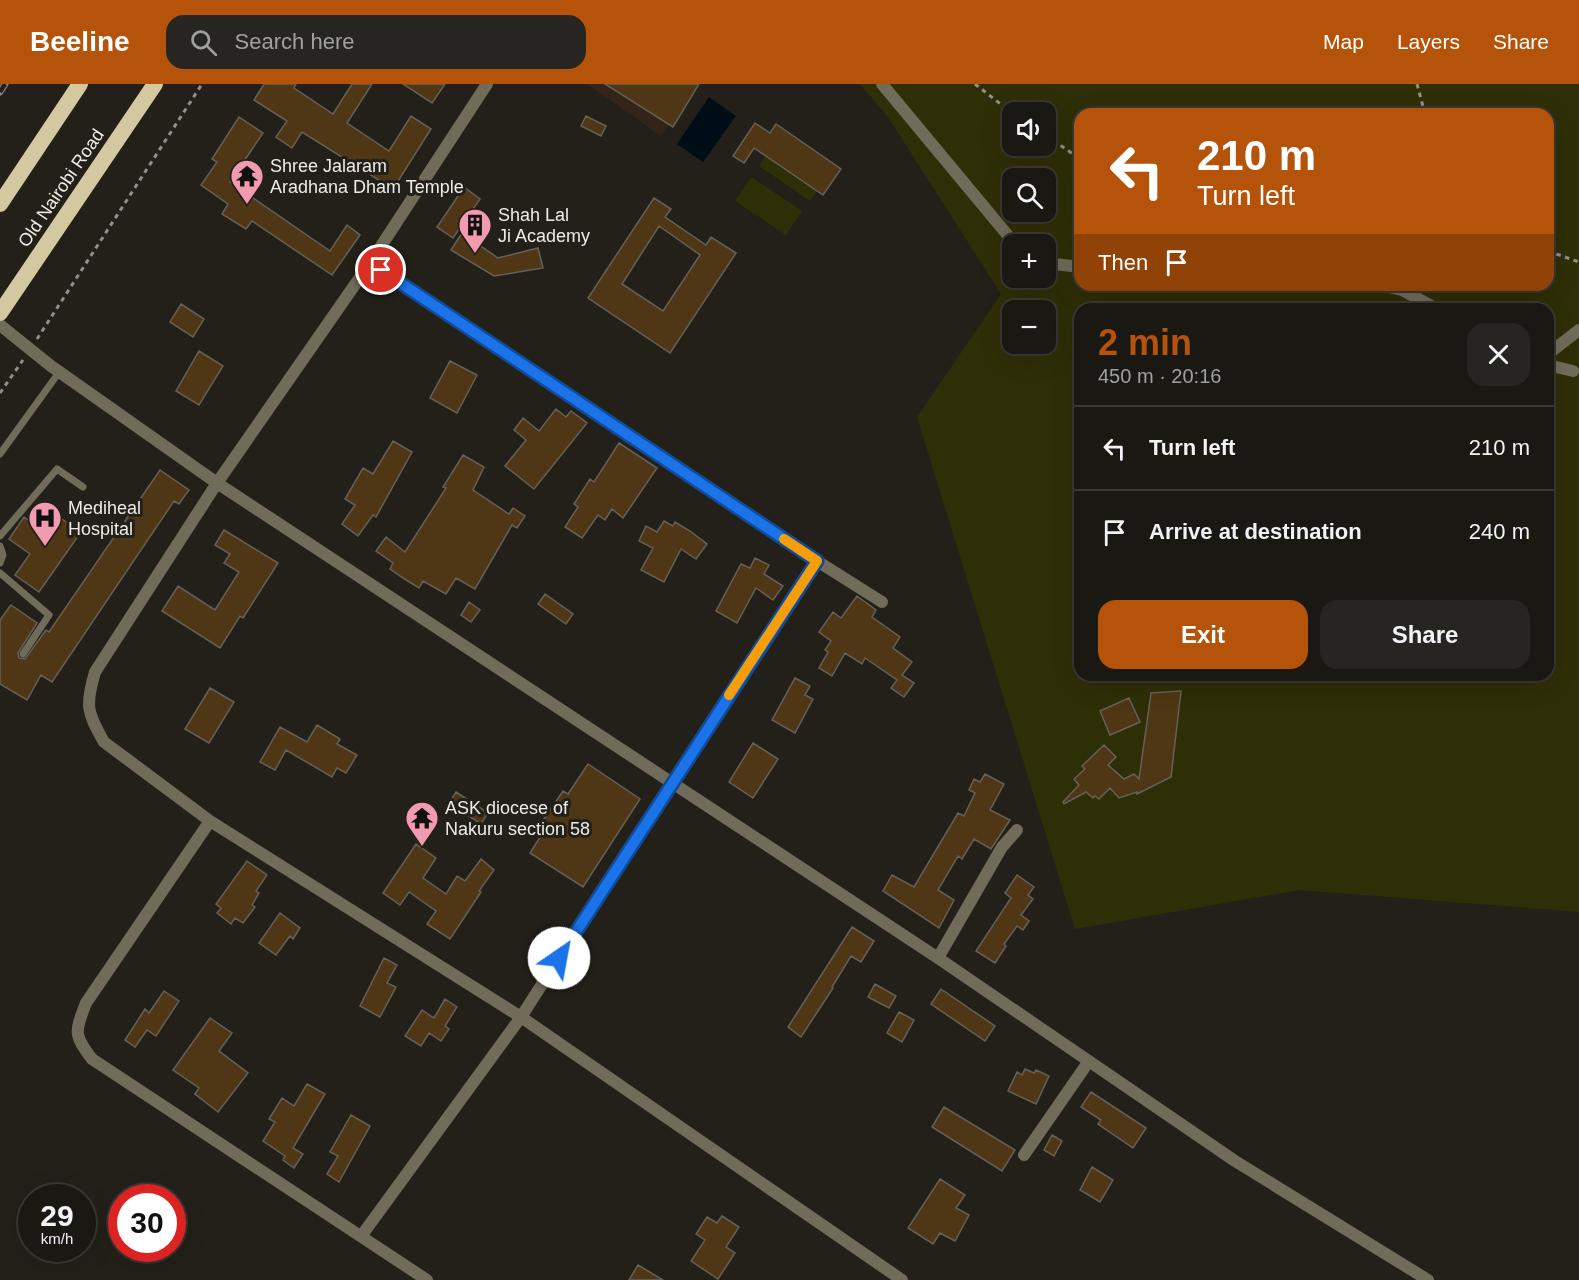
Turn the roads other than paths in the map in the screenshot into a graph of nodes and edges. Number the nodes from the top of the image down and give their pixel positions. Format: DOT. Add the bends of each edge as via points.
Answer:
graph roads {
  1 [pos="80,84"];
  2 [pos="155,84"];
  3 [pos="487,84"];
  4 [pos="882,84"];
  5 [pos="0,204"];
  6 [pos="1007,234"];
  7 [pos="370,263"];
  8 [pos="1056,264"];
  9 [pos="1074,266"];
  10 [pos="1404,291"];
  11 [pos="1426,303"];
  12 [pos="0,313"];
  13 [pos="0,325"];
  14 [pos="1579,330"];
  15 [pos="1554,349"];
  16 [pos="1554,366"];
  17 [pos="60,371"];
  18 [pos="1573,371"];
  19 [pos="0,454"];
  20 [pos="217,483"];
  21 [pos="83,487"];
  22 [pos="0,536"];
  23 [pos="0,546"];
  24 [pos="817,561"];
  25 [pos="0,563"];
  26 [pos="0,573"];
  27 [pos="882,602"];
  28 [pos="23,654"];
  29 [pos="672,782"];
  30 [pos="210,821"];
  31 [pos="1017,830"];
  32 [pos="938,958"];
  33 [pos="521,1017"];
  34 [pos="1089,1061"];
  35 [pos="1024,1155"];
  36 [pos="362,1235"];
  37 [pos="428,1280"];
  38 [pos="902,1280"];
  39 [pos="1428,1280"];
  1 -- 5 [label="highway"];
  2 -- 12 [label="highway, Old Nairobi Road"];
  3 -- 7 [label="street"];
  4 -- 6 [label="street"];
  7 -- 20 [label="street"];
  7 -- 24 [label="street"];
  8 -- 9 [label="street"];
  10 -- 11 [label="street"];
  13 -- 17 [label="street"];
  14 -- 15 [label="street"];
  16 -- 18 [label="street"];
  17 -- 19 [label="lane"];
  17 -- 20 [label="street"];
  20 -- 29 [label="street"];
  20 -- 30 [label="street" via="95,672 88,708 104,742"];
  21 -- 22 [label="lane" via="57,469"];
  23 -- 25 [label="lane"];
  24 -- 27 [label="street"];
  24 -- 29 [label="street"];
  26 -- 28 [label="lane" via="49,615"];
  29 -- 32 [label="street"];
  29 -- 33 [label="street"];
  30 -- 33 [label="street"];
  30 -- 36 [label="street" via="86,1003 76,1027 79,1043 92,1059"];
  31 -- 32 [label="street" via="1002,847"];
  32 -- 34 [label="street"];
  33 -- 36 [label="street"];
  33 -- 38 [label="street"];
  34 -- 35 [label="street"];
  34 -- 39 [label="street" via="1236,1161"];
  36 -- 37 [label="street"];
}
